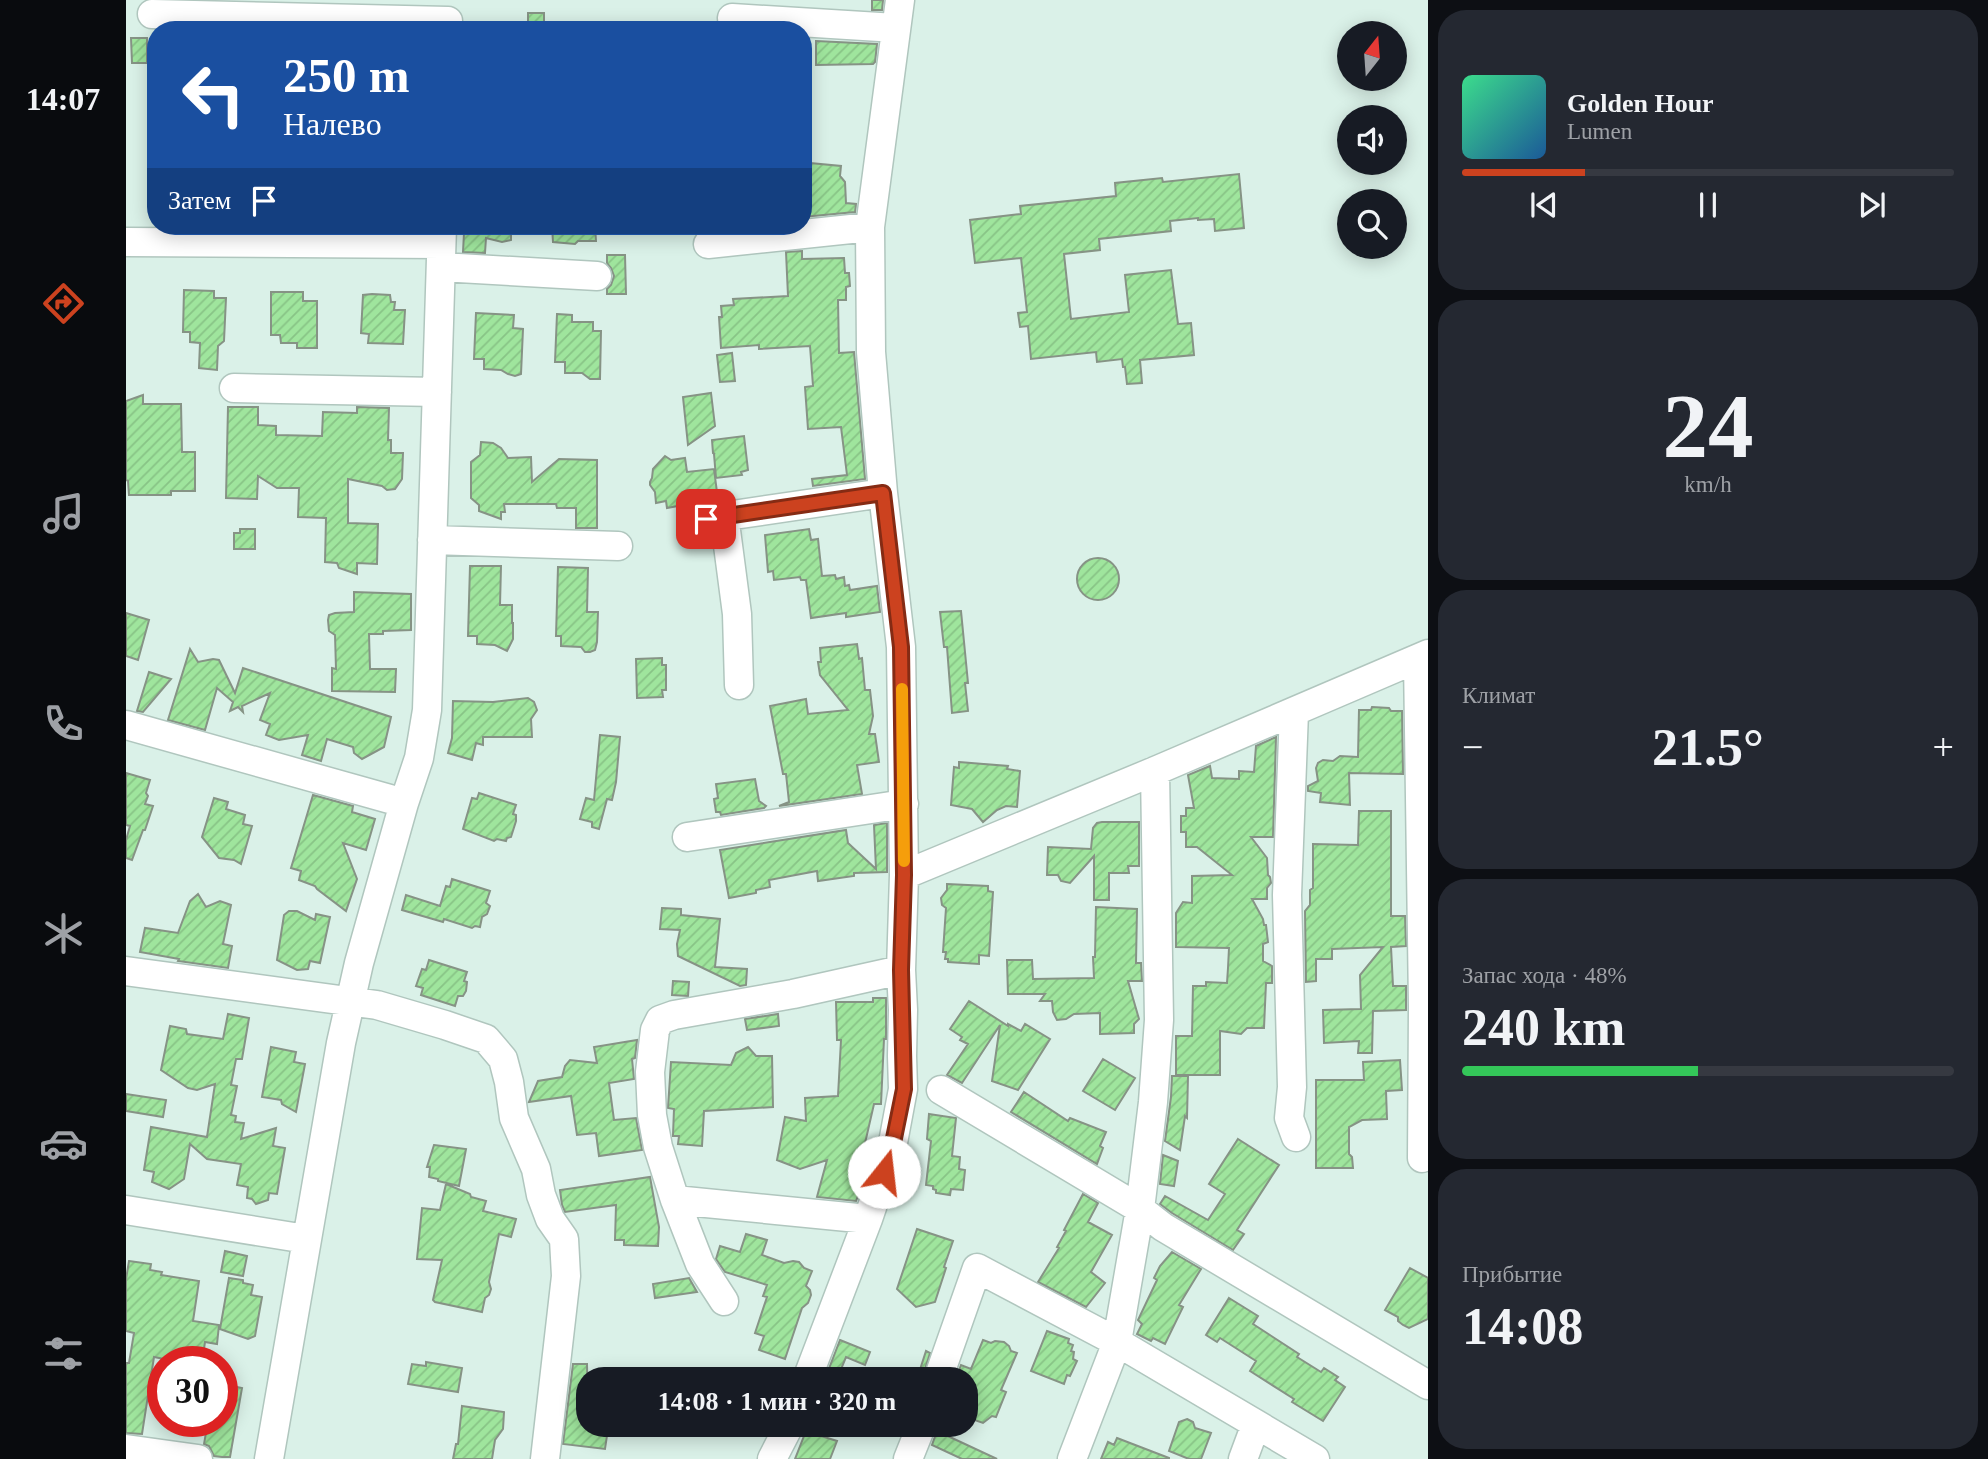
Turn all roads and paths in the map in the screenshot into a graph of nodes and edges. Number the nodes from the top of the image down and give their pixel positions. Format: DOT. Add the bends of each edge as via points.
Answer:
graph roads {
  1 [pos="900,0"];
  2 [pos="152,14"];
  3 [pos="448,17"];
  4 [pos="732,18"];
  5 [pos="781,21"];
  6 [pos="812,23"];
  7 [pos="896,28"];
  8 [pos="870,227"];
  9 [pos="812,233"];
  10 [pos="794,235"];
  11 [pos="126,243"];
  12 [pos="708,244"];
  13 [pos="441,246"];
  14 [pos="597,276"];
  15 [pos="233,388"];
  16 [pos="437,392"];
  17 [pos="883,493"];
  18 [pos="432,540"];
  19 [pos="618,546"];
  20 [pos="1423,656"];
  21 [pos="739,685"];
  22 [pos="1294,712"];
  23 [pos="126,724"];
  24 [pos="1155,771"];
  25 [pos="404,803"];
  26 [pos="904,804"];
  27 [pos="687,837"];
  28 [pos="904,875"];
  29 [pos="901,970"];
  30 [pos="126,971"];
  31 [pos="349,1003"];
  32 [pos="941,1090"];
  33 [pos="1296,1137"];
  34 [pos="1422,1158"];
  35 [pos="675,1200"];
  36 [pos="1140,1209"];
  37 [pos="126,1210"];
  38 [pos="868,1219"];
  39 [pos="306,1239"];
  40 [pos="724,1301"];
  41 [pos="1117,1342"];
  42 [pos="812,1367"];
  43 [pos="942,1367"];
  44 [pos="1428,1385"];
  45 [pos="1256,1424"];
  46 [pos="783,1437"];
  47 [pos="917,1437"];
  48 [pos="126,1449"];
  49 [pos="553,1458"];
  50 [pos="198,1459"];
  51 [pos="269,1459"];
  52 [pos="772,1459"];
  53 [pos="908,1459"];
  54 [pos="1072,1459"];
  55 [pos="1243,1459"];
  56 [pos="1315,1459"];
  1 -- 7 [label="street"];
  2 -- 3 [label="street"];
  4 -- 5 [label="street"];
  6 -- 7 [label="street"];
  7 -- 8 [label="street"];
  8 -- 9 [label="street"];
  8 -- 17 [label="street" via="871,352"];
  10 -- 12 [label="street"];
  11 -- 13 [label="street"];
  13 -- 14 [label="street"];
  13 -- 16 [label="street"];
  15 -- 16 [label="street"];
  16 -- 18 [label="street"];
  17 -- 21 [label="street" via="715,517 737,614"];
  17 -- 26 [label="street" via="901,647"];
  18 -- 19 [label="street"];
  18 -- 25 [label="street" via="427,710 419,758"];
  20 -- 22 [label="street"];
  20 -- 34 [label="street"];
  22 -- 24 [label="street"];
  22 -- 33 [label="street" via="1287,895 1289,1118"];
  23 -- 25 [label="street"];
  24 -- 28 [label="street"];
  24 -- 36 [label="street" via="1159,1020"];
  25 -- 31 [label="street"];
  26 -- 27 [label="street"];
  26 -- 28 [label="street"];
  28 -- 29 [label="street"];
  29 -- 35 [label="street" via="660,1020 650,1072 652,1115"];
  29 -- 38 [label="street" via="904,1089 892,1148"];
  30 -- 31 [label="street"];
  31 -- 39 [label="street"];
  31 -- 49 [label="street" via="377,1005 486,1039 503,1059 514,1118 536,1169 550,1219 564,1239 566,1276"];
  32 -- 36 [label="street"];
  35 -- 38 [label="street"];
  35 -- 40 [label="street" via="700,1264"];
  36 -- 41 [label="street"];
  36 -- 44 [label="street"];
  37 -- 39 [label="street"];
  38 -- 42 [label="street"];
  39 -- 51 [label="street"];
  41 -- 43 [label="street" via="977,1268"];
  41 -- 45 [label="street"];
  41 -- 54 [label="street"];
  45 -- 55 [label="street"];
  45 -- 56 [label="street"];
  46 -- 52 [label="street"];
  47 -- 53 [label="street"];
  48 -- 50 [label="street"];
}
